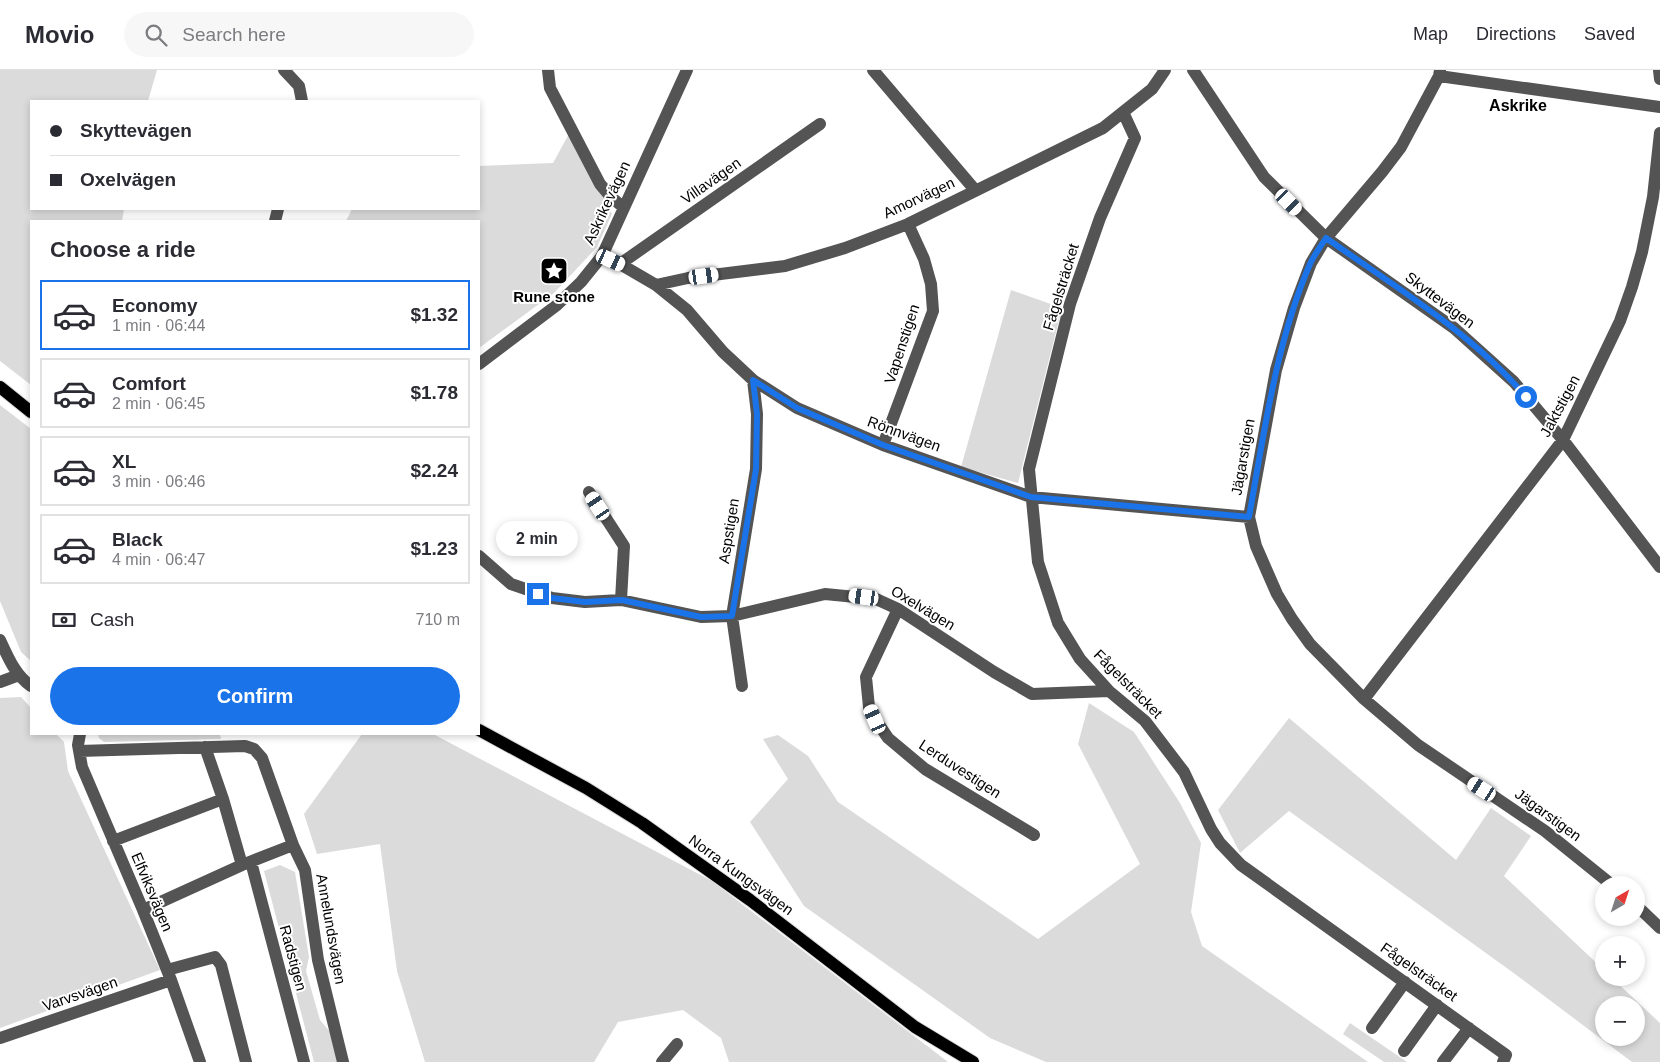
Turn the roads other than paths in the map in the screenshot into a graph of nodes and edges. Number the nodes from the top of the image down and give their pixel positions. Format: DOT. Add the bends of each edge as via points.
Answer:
graph roads {
  1 [pos="284,70"];
  2 [pos="548,70"];
  3 [pos="686,70"];
  4 [pos="873,70"];
  5 [pos="1165,70"];
  6 [pos="1193,70"];
  7 [pos="1659,70"];
  8 [pos="1440,73"];
  9 [pos="1660,79"];
  10 [pos="302,100"];
  11 [pos="1660,107"];
  12 [pos="1123,112"];
  13 [pos="820,124"];
  14 [pos="1660,132"];
  15 [pos="975,190"];
  16 [pos="623,207"];
  17 [pos="908,224"];
  18 [pos="1326,238"];
  19 [pos="602,256"];
  20 [pos="620,264"];
  21 [pos="656,285"];
  22 [pos="480,363"];
  23 [pos="753,380"];
  24 [pos="0,387"];
  25 [pos="30,411"];
  26 [pos="1563,440"];
  27 [pos="883,445"];
  28 [pos="589,492"];
  29 [pos="1031,497"];
  30 [pos="1249,517"];
  31 [pos="480,557"];
  32 [pos="1660,567"];
  33 [pos="622,600"];
  34 [pos="898,609"];
  35 [pos="732,616"];
  36 [pos="0,640"];
  37 [pos="19,675"];
  38 [pos="0,682"];
  39 [pos="30,685"];
  40 [pos="742,686"];
  41 [pos="1109,691"];
  42 [pos="1364,699"];
  43 [pos="480,731"];
  44 [pos="80,735"];
  45 [pos="205,747"];
  46 [pos="79,750"];
  47 [pos="223,799"];
  48 [pos="1034,835"];
  49 [pos="113,841"];
  50 [pos="293,845"];
  51 [pos="246,864"];
  52 [pos="1601,876"];
  53 [pos="143,910"];
  54 [pos="1645,914"];
  55 [pos="1660,928"];
  56 [pos="169,975"];
  57 [pos="1405,982"];
  58 [pos="1437,1005"];
  59 [pos="1372,1028"];
  60 [pos="1469,1028"];
  61 [pos="0,1038"];
  62 [pos="677,1044"];
  63 [pos="1404,1052"];
  64 [pos="1508,1060"];
  65 [pos="200,1062"];
  66 [pos="246,1062"];
  67 [pos="304,1062"];
  68 [pos="343,1062"];
  69 [pos="662,1062"];
  70 [pos="973,1062"];
  71 [pos="1443,1062"];
  1 -- 10 [label="street" via="299,86"];
  2 -- 16 [label="street" via="550,88 600,184"];
  3 -- 16 [label="street, Askrikevägen"];
  4 -- 15 [label="street"];
  5 -- 12 [label="street, Amorvägen" via="1152,89"];
  6 -- 18 [label="street, Skyttevägen" via="1264,177"];
  7 -- 9 [label="street"];
  8 -- 11 [label="street"];
  8 -- 18 [label="street, Jägarstigen" via="1401,147"];
  12 -- 15 [label="street, Amorvägen" via="1103,128"];
  12 -- 29 [label="street, Fågelsträcket" via="1135,138 1100,218 1070,304 1029,469"];
  13 -- 20 [label="street, Villavägen"];
  14 -- 26 [label="street, Jaktstigen" via="1653,197 1632,287 1620,322"];
  15 -- 17 [label="street, Amorvägen"];
  16 -- 19 [label="street, Askrikevägen"];
  17 -- 21 [label="street, Amorvägen" via="785,266"];
  17 -- 27 [label="street, Vapenstigen" via="924,259 931,284 933,311"];
  18 -- 26 [label="street, Skyttevägen" via="1454,328 1514,382"];
  18 -- 30 [label="street, Jägarstigen" via="1310,263 1276,370"];
  19 -- 20 [label="street, Rönnvägen"];
  19 -- 22 [label="street, Askrikevägen" via="557,305"];
  20 -- 21 [label="street, Rönnvägen"];
  21 -- 23 [label="street, Rönnvägen" via="687,310 723,352"];
  23 -- 27 [label="street, Rönnvägen" via="797,408"];
  23 -- 35 [label="street, Aspstigen" via="757,414 756,469"];
  24 -- 25 [label="main road"];
  26 -- 32 [label="street, Skyttevägen"];
  26 -- 42 [label="street, Jaktstigen"];
  27 -- 29 [label="street, Rönnvägen"];
  28 -- 33 [label="street" via="624,546"];
  29 -- 30 [label="street, Rönnvägen"];
  29 -- 41 [label="street, Fågelsträcket" via="1038,562 1058,623 1080,658"];
  30 -- 42 [label="street, Jägarstigen" via="1256,546 1292,619 1310,644"];
  31 -- 33 [label="street, Oxelvägen" via="511,584 552,598 585,602"];
  33 -- 35 [label="street, Oxelvägen" via="701,617"];
  34 -- 35 [label="street, Oxelvägen" via="876,599 825,594"];
  34 -- 41 [label="street, Oxelvägen" via="1032,694"];
  34 -- 48 [label="street, Lerduvestigen" via="866,677 869,707 875,719 888,738 925,769"];
  35 -- 40 [label="street, Aspstigen"];
  36 -- 37 [label="street"];
  37 -- 38 [label="street"];
  37 -- 39 [label="street"];
  41 -- 57 [label="street, Fågelsträcket" via="1151,728 1184,772 1211,829 1241,865"];
  42 -- 52 [label="street, Jägarstigen" via="1418,745 1545,831"];
  43 -- 70 [label="main road, Norra Kungsvägen" via="642,823 750,900 915,1027"];
  44 -- 46 [label="street, Elfviksvägen"];
  45 -- 46 [label="street"];
  45 -- 47 [label="street, Radstigen"];
  45 -- 50 [label="street, Annelundsvägen" via="245,746 254,749 262,758"];
  46 -- 49 [label="street, Elfviksvägen" via="82,768"];
  47 -- 49 [label="street"];
  47 -- 51 [label="street, Radstigen"];
  49 -- 53 [label="street, Elfviksvägen"];
  50 -- 51 [label="street"];
  50 -- 68 [label="street, Annelundsvägen" via="305,870 318,960"];
  51 -- 53 [label="street"];
  51 -- 67 [label="street, Radstigen"];
  53 -- 56 [label="street, Elfviksvägen"];
  54 -- 55 [label="street"];
  56 -- 61 [label="street, Varvsvägen"];
  56 -- 65 [label="street, Elfviksvägen"];
  56 -- 66 [label="street, Varvsvägen" via="215,957 221,964"];
  57 -- 58 [label="street, Fågelsträcket"];
  57 -- 59 [label="street"];
  58 -- 60 [label="street, Fågelsträcket"];
  58 -- 63 [label="street"];
  60 -- 64 [label="street, Fågelsträcket"];
  60 -- 71 [label="street"];
  62 -- 69 [label="street"];
}
